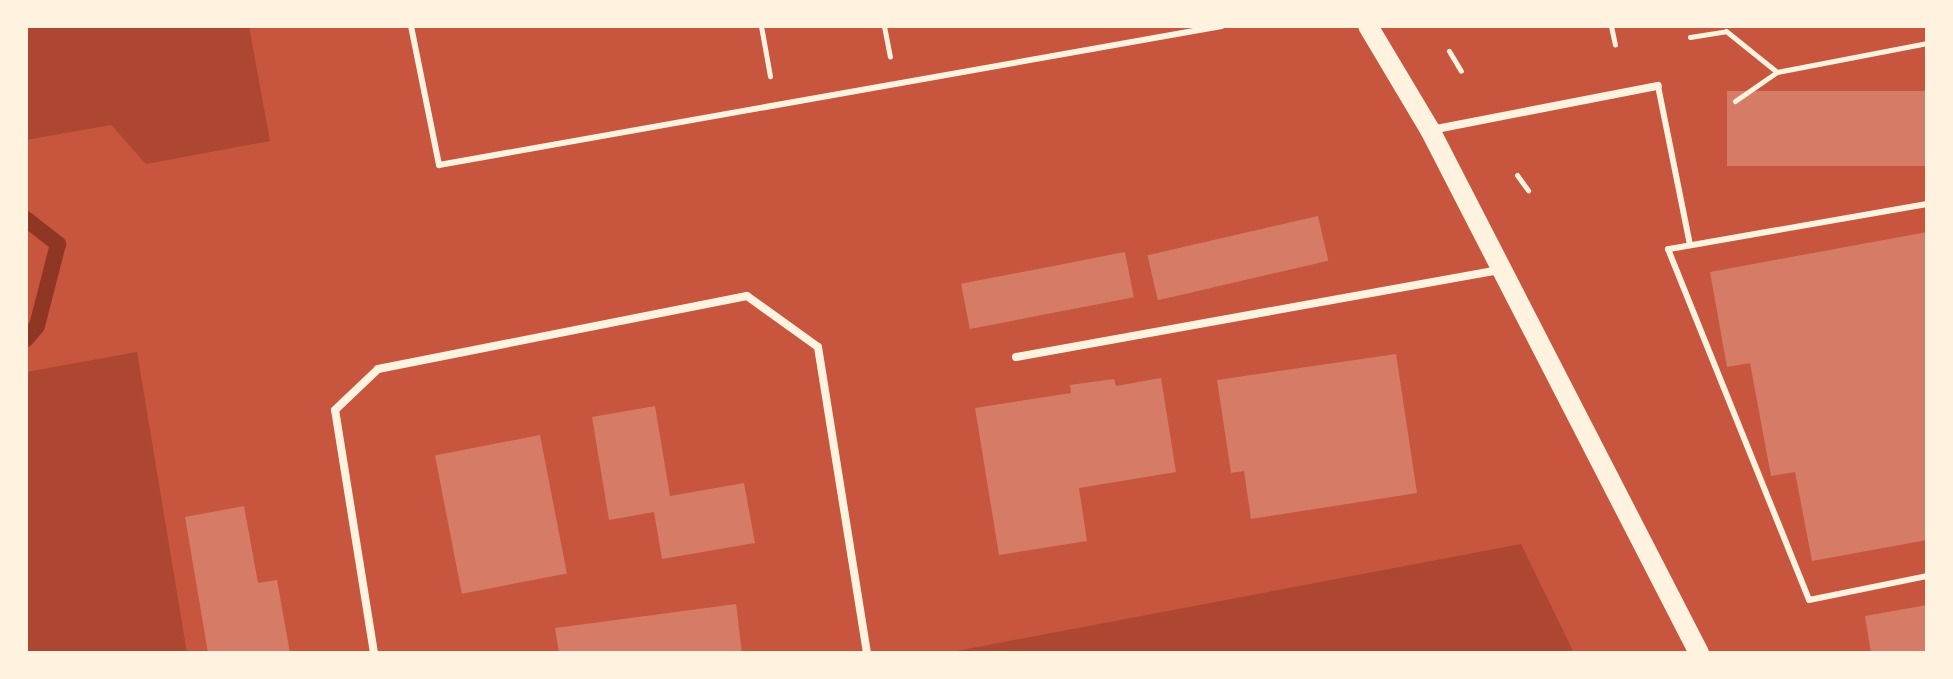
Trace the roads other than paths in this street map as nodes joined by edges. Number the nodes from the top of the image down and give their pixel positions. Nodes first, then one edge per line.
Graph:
1 (411, 26) edge
2 (1222, 26) edge
3 (1368, 26) edge
4 (1658, 86) joint
5 (1430, 130) junction
6 (1927, 204) edge
7 (1690, 245) junction
8 (1502, 269) junction
9 (1016, 357) dead end
10 (1927, 576) edge
11 (374, 653) edge
12 (867, 653) edge
13 (1699, 653) edge

1 - 2 lane
3 - 5 main road
4 - 5 street
4 - 7 lane
5 - 8 main road
6 - 7 lane
7 - 10 lane
8 - 9 street
8 - 13 main road
11 - 12 street

